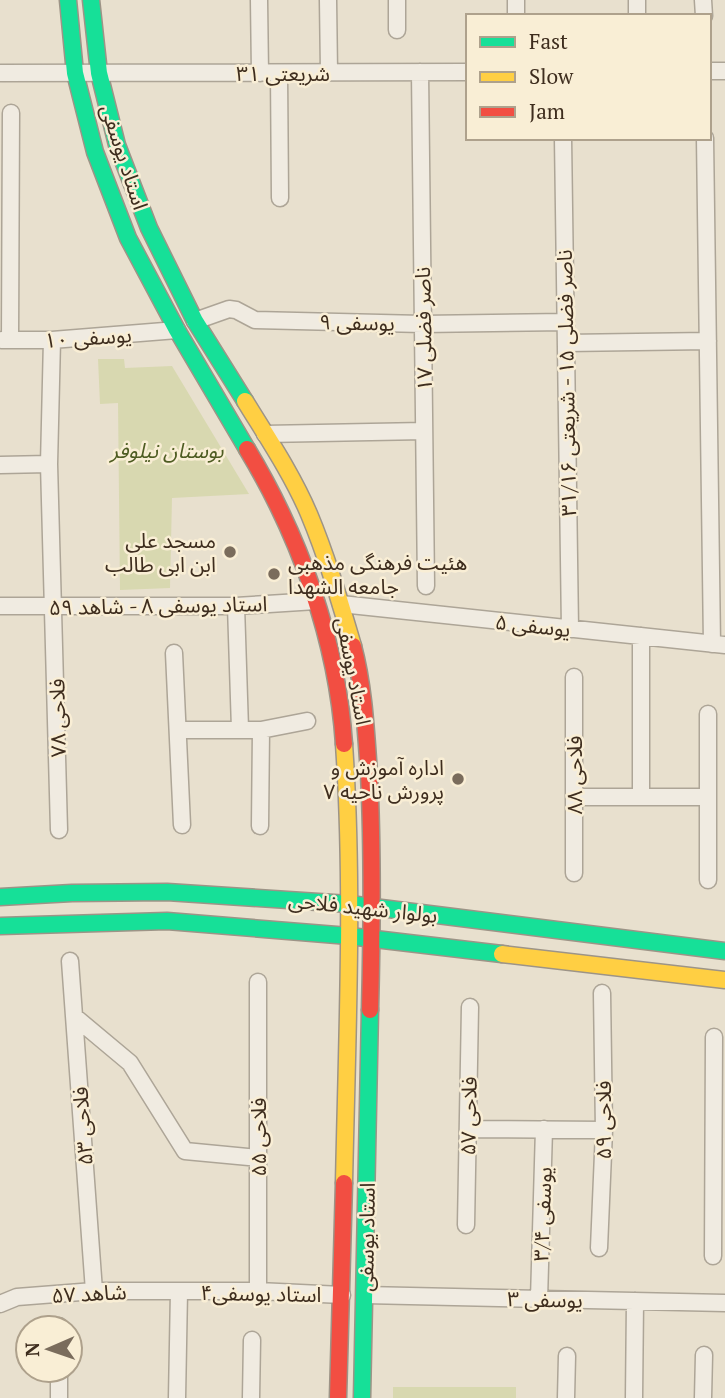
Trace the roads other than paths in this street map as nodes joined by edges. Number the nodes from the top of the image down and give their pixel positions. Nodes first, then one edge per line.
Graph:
1 (68, 0) edge
2 (92, 0) edge
3 (259, 0) edge
4 (328, 0) edge
5 (397, 0) edge
6 (397, 30) dead end
7 (329, 72) junction
8 (420, 72) junction
9 (466, 72) edge
10 (0, 73) edge
11 (75, 73) junction
12 (260, 73) junction
13 (279, 73) junction
14 (99, 74) junction
15 (11, 113) dead end
16 (563, 140) edge
17 (705, 140) edge
18 (280, 198) dead end
19 (708, 317) junction
20 (725, 317) edge
21 (195, 321) junction
22 (566, 322) junction
23 (422, 324) junction
24 (177, 330) junction
25 (5, 340) edge
26 (52, 340) junction
27 (708, 341) junction
28 (566, 343) junction
29 (424, 431) junction
30 (265, 434) junction
31 (49, 464) junction
32 (0, 465) edge
33 (426, 586) dead end
34 (316, 601) junction
35 (341, 604) junction
36 (0, 606) edge
37 (236, 606) junction
38 (54, 607) junction
39 (570, 629) junction
40 (641, 636) junction
41 (718, 644) edge
42 (174, 653) dead end
43 (574, 677) dead end
44 (708, 714) dead end
45 (307, 721) dead end
46 (240, 729) junction
47 (178, 730) junction
48 (261, 730) junction
49 (574, 797) junction
50 (641, 797) junction
51 (708, 797) junction
52 (182, 825) dead end
53 (260, 826) dead end
54 (59, 830) dead end
55 (574, 873) dead end
56 (708, 880) dead end
57 (0, 897) edge
58 (349, 904) junction
59 (372, 907) junction
60 (0, 926) edge
61 (349, 936) junction
62 (372, 939) junction
63 (725, 951) edge
64 (70, 961) dead end
65 (725, 980) edge
66 (258, 982) dead end
67 (602, 993) dead end
68 (470, 1007) dead end
69 (75, 1017) junction
70 (714, 1037) dead end
71 (468, 1129) junction
72 (544, 1129) junction
73 (604, 1130) junction
74 (719, 1143) edge
75 (258, 1158) junction
76 (466, 1225) dead end
77 (599, 1248) dead end
78 (713, 1256) dead end
79 (94, 1291) junction
80 (179, 1291) junction
81 (258, 1291) junction
82 (342, 1295) junction
83 (365, 1295) junction
84 (539, 1299) junction
85 (635, 1301) junction
86 (725, 1303) edge
87 (0, 1304) edge
88 (252, 1340) dead end
89 (704, 1355) dead end
90 (567, 1356) dead end
91 (177, 1398) edge
92 (251, 1398) edge
93 (338, 1398) edge
94 (362, 1398) edge
95 (566, 1398) edge
96 (634, 1398) edge
97 (703, 1398) edge

1 - 11 street, استاد یوسفی
2 - 14 street, استاد یوسفی
3 - 12 street
4 - 7 street
5 - 6 street
7 - 8 street, شریعتی ۳۱
7 - 13 street, شریعتی ۳۱
8 - 9 street, شریعتی ۳۱
8 - 23 street, ناصر فضلی ۱۷
10 - 11 street, شریعتی ۳۱
11 - 14 street, شریعتی ۳۱
11 - 24 street, استاد یوسفی
12 - 13 street, شریعتی ۳۱
12 - 14 street, شریعتی ۳۱
13 - 18 street
14 - 21 street, استاد یوسفی
15 - 25 street
16 - 22 street, ناصر فضلی ۱۵ - شریعتی ۳۱/۱۶
17 - 19 street
19 - 20 street
19 - 27 street
21 - 23 street, یوسفی ۹
21 - 30 street, استاد یوسفی
22 - 23 street, یوسفی ۹
22 - 28 street, ناصر فضلی ۱۵ - شریعتی ۳۱/۱۶
23 - 29 street, ناصر فضلی ۱۷
24 - 26 street, یوسفی ۱۰
24 - 34 street, استاد یوسفی
25 - 26 street, یوسفی ۱۰
26 - 31 street, فلاحی ۷۸
27 - 28 street
27 - 41 street
28 - 39 street, ناصر فضلی ۱۵ - شریعتی ۳۱/۱۶
29 - 30 street
29 - 33 street, ناصر فضلی ۱۷
30 - 35 street, استاد یوسفی
31 - 32 street
31 - 38 street, فلاحی ۷۸
34 - 37 street, استاد یوسفی ۸ - شاهد ۵۹
34 - 58 street, استاد یوسفی
35 - 39 street, یوسفی ۵
35 - 59 street, استاد یوسفی
36 - 38 street, استاد یوسفی ۸ - شاهد ۵۹
37 - 38 street, استاد یوسفی ۸ - شاهد ۵۹
37 - 46 street
38 - 54 street, فلاحی ۷۸
39 - 40 street, یوسفی ۵
40 - 41 street, یوسفی ۵
40 - 50 street
42 - 47 street
43 - 49 street, فلاحی ۸۸
44 - 51 street
45 - 48 street
46 - 47 street
46 - 48 street
47 - 52 street
48 - 53 street
49 - 50 street
49 - 55 street, فلاحی ۸۸
50 - 51 street
51 - 56 street
57 - 58 street, بولوار شهید فلاحی
58 - 59 street, بولوار شهید فلاحی
58 - 61 street, استاد یوسفی
59 - 62 street, استاد یوسفی
59 - 63 street, بولوار شهید فلاحی
60 - 61 street, بولوار شهید فلاحی
61 - 62 street, بولوار شهید فلاحی
61 - 82 street, استاد یوسفی
62 - 65 street, بولوار شهید فلاحی
62 - 83 street, استاد یوسفی
64 - 69 street, فلاحی ۵۳
66 - 75 street, فلاحی ۵۵
67 - 73 street, فلاحی ۵۹
68 - 71 street, فلاحی ۵۷
69 - 75 street
69 - 79 street, فلاحی ۵۳
70 - 74 street
71 - 72 street
71 - 76 street, فلاحی ۵۷
72 - 73 street
72 - 84 street, یوسفی ۳/۴
73 - 77 street, فلاحی ۵۹
74 - 78 street
75 - 81 street, فلاحی ۵۵
79 - 80 street, شاهد ۵۷
79 - 87 street, شاهد ۵۷
80 - 81 street, استاد یوسفی۴
80 - 91 street
81 - 82 street, استاد یوسفی۴
82 - 83 street
82 - 93 street, استاد یوسفی
83 - 84 street, یوسفی ۳
83 - 94 street, استاد یوسفی
84 - 85 street, یوسفی ۳
85 - 86 street, یوسفی ۳
85 - 96 street
88 - 92 street
89 - 97 street
90 - 95 street

